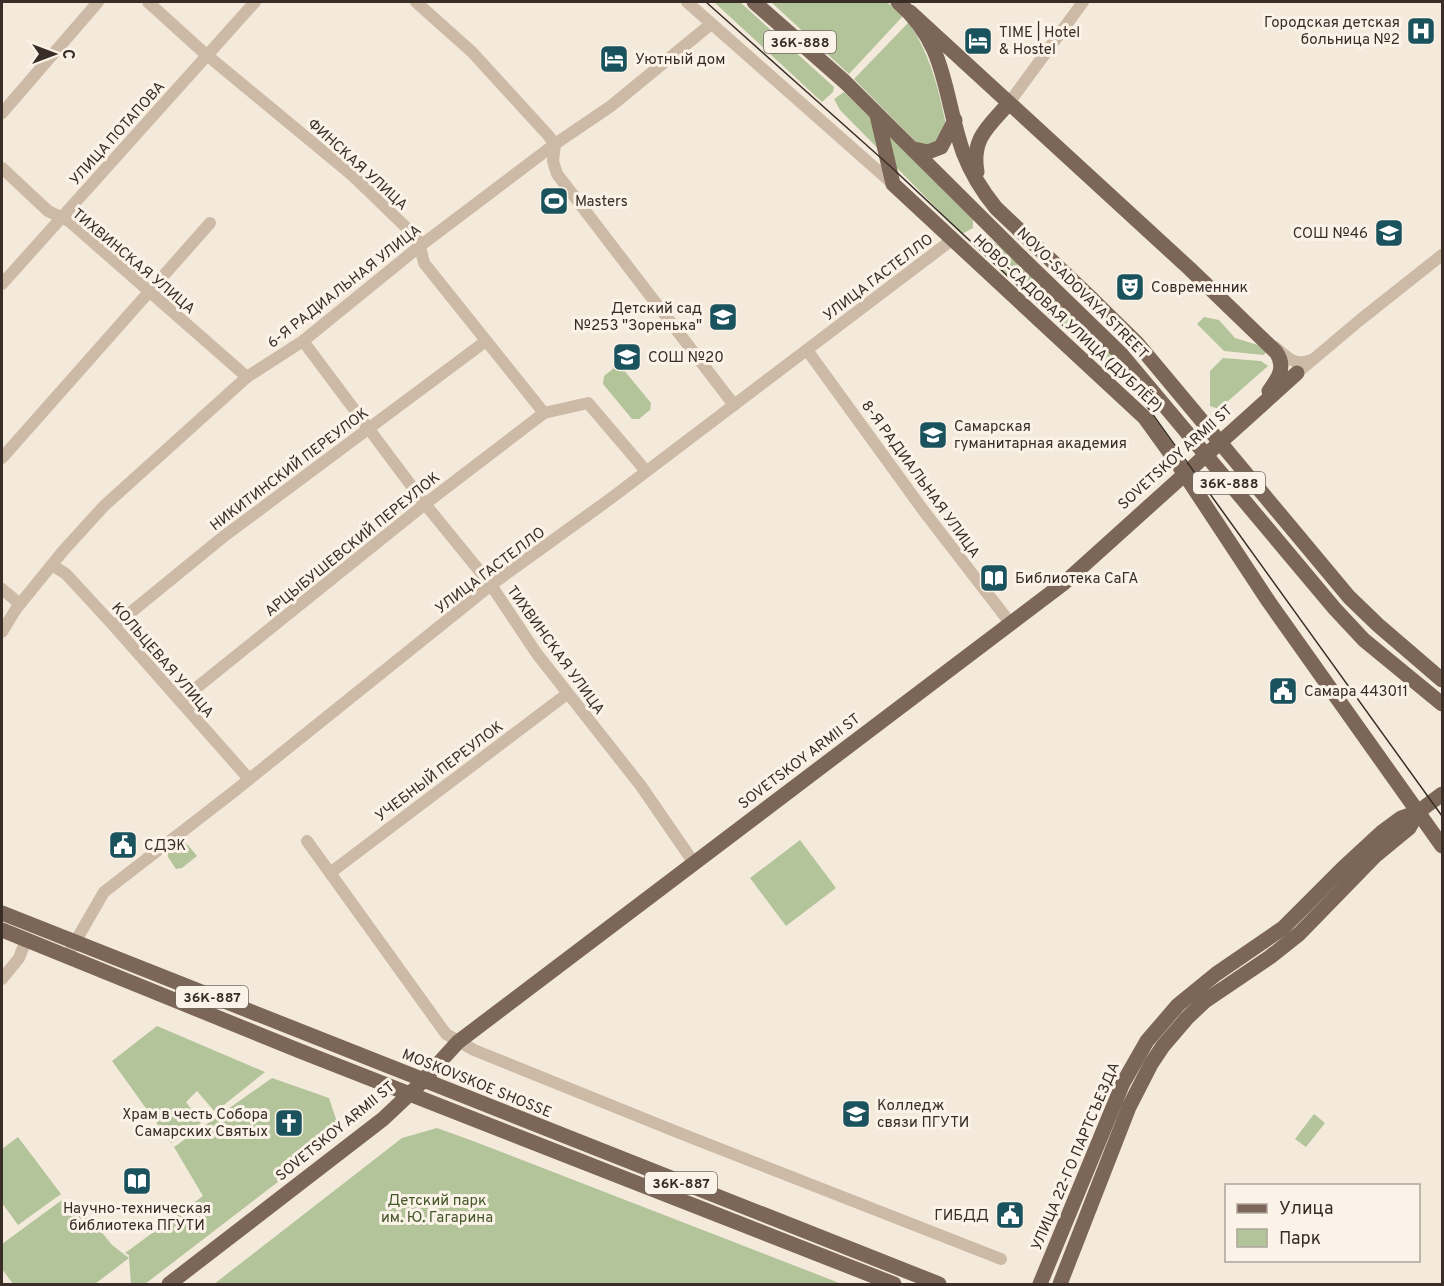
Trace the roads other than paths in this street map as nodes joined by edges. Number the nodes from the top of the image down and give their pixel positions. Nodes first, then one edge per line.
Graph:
1 (98, 2) edge
2 (148, 2) edge
3 (255, 2) edge
4 (416, 2) edge
5 (687, 2) edge
6 (754, 2) edge
7 (898, 2) edge
8 (1083, 2) edge
9 (910, 12) junction
10 (711, 24) junction
11 (207, 55) junction
12 (1010, 103) junction
13 (2, 113) edge
14 (877, 115) junction
15 (955, 120) junction
16 (555, 144) junction
17 (914, 149) junction
18 (2, 168) edge
19 (893, 184) junction
20 (983, 192) junction
21 (61, 218) junction
22 (210, 223) dead end
23 (953, 239) junction
24 (420, 246) junction
25 (1443, 255) edge
26 (2, 284) edge
27 (149, 291) junction
28 (1246, 323) junction
29 (303, 341) junction
30 (486, 341) junction
31 (807, 350) junction
32 (1315, 358) junction
33 (1297, 373) joint
34 (247, 377) junction
35 (734, 405) junction
36 (1255, 410) junction
37 (543, 413) junction
38 (369, 428) junction
39 (2, 458) edge
40 (646, 471) junction
41 (1186, 474) junction
42 (425, 504) junction
43 (52, 565) junction
44 (491, 585) junction
45 (2, 589) edge
46 (20, 604) junction
47 (1011, 624) junction
48 (114, 626) junction
49 (2, 632) edge
50 (1443, 680) edge
51 (567, 694) junction
52 (180, 701) junction
53 (1443, 704) edge
54 (249, 779) junction
55 (1443, 794) edge
56 (1418, 812) junction
57 (307, 841) dead end
58 (1443, 846) edge
59 (694, 863) junction
60 (330, 873) junction
61 (2, 914) edge
62 (2, 922) edge
63 (2, 930) edge
64 (26, 940) junction
65 (73, 946) junction
66 (2, 979) edge
67 (458, 1042) junction
68 (417, 1087) junction
69 (1001, 1259) dead end
70 (169, 1284) edge
71 (894, 1284) edge
72 (917, 1284) edge
73 (939, 1284) edge
74 (1040, 1284) edge
75 (1060, 1284) edge

1 - 13 street
2 - 11 street, ФИНСКАЯ УЛИЦА
3 - 11 street, УЛИЦА ПОТАПОВА
4 - 16 street
5 - 10 street, НОВО-САДОВАЯ УЛИЦА (ДУБЛЁР)
6 - 14 main road, NOVO-SADOVAYA STREET / 36К-888
7 - 9 main road, NOVO-SADOVAYA STREET / 36К-888
8 - 12 street
9 - 12 main road
9 - 15 main road, NOVO-SADOVAYA STREET / 36К-888
10 - 16 street, 6-Я РАДИАЛЬНАЯ УЛИЦА
10 - 19 street, НОВО-САДОВАЯ УЛИЦА (ДУБЛЁР)
11 - 21 street, УЛИЦА ПОТАПОВА
11 - 24 street, ФИНСКАЯ УЛИЦА
12 - 20 main road
12 - 28 main road
14 - 17 main road, NOVO-SADOVAYA STREET / 36К-888
14 - 19 main road
15 - 17 main road
15 - 20 main road, NOVO-SADOVAYA STREET / 36К-888
16 - 24 street, 6-Я РАДИАЛЬНАЯ УЛИЦА
16 - 35 street
17 - 53 main road, NOVO-SADOVAYA STREET / 36К-888, bridge
18 - 21 street, ТИХВИНСКАЯ УЛИЦА
19 - 23 main road, НОВО-САДОВАЯ УЛИЦА (ДУБЛЁР)
20 - 50 main road, NOVO-SADOVAYA STREET / 36К-888, bridge
21 - 26 street, УЛИЦА ПОТАПОВА
21 - 27 street, ТИХВИНСКАЯ УЛИЦА
22 - 27 street
23 - 31 street, УЛИЦА ГАСТЕЛЛО
23 - 41 main road, НОВО-САДОВАЯ УЛИЦА (ДУБЛЁР)
24 - 29 street, 6-Я РАДИАЛЬНАЯ УЛИЦА
24 - 30 street, ФИНСКАЯ УЛИЦА
25 - 32 street, SOVETSKOY ARMII ST
27 - 34 street, ТИХВИНСКАЯ УЛИЦА
27 - 39 street
28 - 32 street
28 - 36 main road
29 - 34 street, 6-Я РАДИАЛЬНАЯ УЛИЦА
29 - 38 street, ТИХВИНСКАЯ УЛИЦА
30 - 37 street, ФИНСКАЯ УЛИЦА
30 - 38 street, НИКИТИНСКИЙ ПЕРЕУЛОК
31 - 35 street, УЛИЦА ГАСТЕЛЛО
31 - 47 street, 8-Я РАДИАЛЬНАЯ УЛИЦА
32 - 33 street, SOVETSKOY ARMII ST
33 - 36 main road, SOVETSKOY ARMII ST
34 - 43 street, 6-Я РАДИАЛЬНАЯ УЛИЦА
35 - 40 street, УЛИЦА ГАСТЕЛЛО
36 - 41 main road, SOVETSKOY ARMII ST
37 - 40 street
37 - 42 street, АРЦЫБУШЕВСКИЙ ПЕРЕУЛОК
38 - 42 street, ТИХВИНСКАЯ УЛИЦА
38 - 48 street, НИКИТИНСКИЙ ПЕРЕУЛОК
40 - 44 street, УЛИЦА ГАСТЕЛЛО
41 - 47 main road, SOVETSKOY ARMII ST
41 - 56 main road, НОВО-САДОВАЯ УЛИЦА (ДУБЛЁР)
42 - 44 street, ТИХВИНСКАЯ УЛИЦА
42 - 52 street, АРЦЫБУШЕВСКИЙ ПЕРЕУЛОК
43 - 46 street, 6-Я РАДИАЛЬНАЯ УЛИЦА
43 - 48 street, КОЛЬЦЕВАЯ УЛИЦА
44 - 51 street, ТИХВИНСКАЯ УЛИЦА
44 - 54 street, УЛИЦА ГАСТЕЛЛО
45 - 46 street
46 - 49 street, 6-Я РАДИАЛЬНАЯ УЛИЦА
47 - 59 main road, SOVETSKOY ARMII ST
48 - 52 street, КОЛЬЦЕВАЯ УЛИЦА
51 - 59 street, ТИХВИНСКАЯ УЛИЦА
51 - 60 street, УЧЕБНЫЙ ПЕРЕУЛОК
52 - 54 street, КОЛЬЦЕВАЯ УЛИЦА
54 - 65 street, УЛИЦА ГАСТЕЛЛО
55 - 56 main road, УЛИЦА 22-ГО ПАРТСЪЕЗДА
56 - 58 main road, НОВО-САДОВАЯ УЛИЦА (ДУБЛЁР)
56 - 74 main road, УЛИЦА 22-ГО ПАРТСЪЕЗДА
56 - 75 main road, УЛИЦА 22-ГО ПАРТСЪЕЗДА
57 - 60 street
59 - 67 main road, SOVETSKOY ARMII ST
60 - 67 street
61 - 65 main road, MOSKOVSKOE SHOSSE / 36К-887
62 - 65 main road, MOSKOVSKOE SHOSSE / 36К-887
63 - 64 main road, MOSKOVSKOE SHOSSE / 36К-887
64 - 66 street
64 - 68 main road, MOSKOVSKOE SHOSSE / 36К-887
65 - 68 main road, MOSKOVSKOE SHOSSE / 36К-887
67 - 68 main road, SOVETSKOY ARMII ST
67 - 69 street
68 - 70 main road, SOVETSKOY ARMII ST
68 - 71 main road, MOSKOVSKOE SHOSSE / 36К-887
68 - 72 main road, MOSKOVSKOE SHOSSE / 36К-887
68 - 73 main road, MOSKOVSKOE SHOSSE / 36К-887

